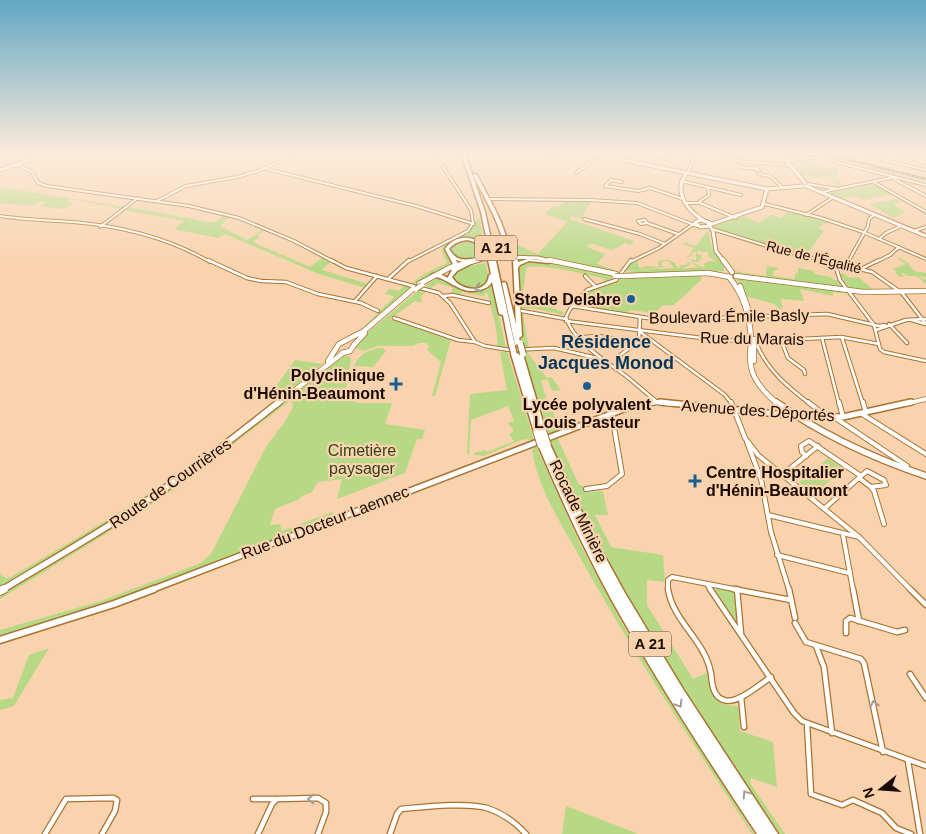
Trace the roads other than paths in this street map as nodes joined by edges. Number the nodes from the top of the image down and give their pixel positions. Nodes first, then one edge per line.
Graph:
1 (96, 192) edge
2 (174, 192) edge
3 (361, 192) edge
4 (459, 192) edge
5 (477, 192) edge
6 (480, 192) edge
7 (483, 192) edge
8 (660, 192) edge
9 (681, 192) edge
10 (709, 192) edge
11 (728, 192) edge
12 (767, 192) edge
13 (818, 192) edge
14 (891, 192) edge
15 (741, 195) dead end
16 (478, 196) junction
17 (138, 198) junction
18 (832, 198) junction
19 (491, 199) dead end
20 (157, 201) junction
21 (684, 201) junction
22 (698, 202) junction
23 (765, 204) junction
24 (926, 212) edge
25 (807, 214) junction
26 (874, 215) junction
27 (0, 216) edge
28 (736, 218) junction
29 (584, 219) dead end
30 (647, 223) dead end
31 (474, 224) junction
32 (704, 226) junction
33 (901, 226) junction
34 (99, 227) junction
35 (926, 227) edge
36 (914, 231) junction
37 (864, 233) junction
38 (679, 234) junction
39 (926, 236) edge
40 (879, 239) junction
41 (666, 244) junction
42 (899, 247) junction
43 (489, 254) junction
44 (449, 255) junction
45 (508, 256) junction
46 (527, 257) joint
47 (926, 259) edge
48 (481, 260) junction
49 (548, 262) junction
50 (834, 262) junction
51 (470, 264) junction
52 (847, 265) junction
53 (454, 267) junction
54 (516, 268) junction
55 (862, 268) junction
56 (492, 272) junction
57 (731, 274) junction
58 (435, 275) junction
59 (616, 275) junction
60 (377, 276) junction
61 (585, 276) dead end
62 (389, 278) junction
63 (454, 285) junction
64 (595, 286) junction
65 (415, 289) junction
66 (848, 290) junction
67 (926, 291) edge
68 (902, 293) junction
69 (444, 296) junction
70 (355, 301) junction
71 (489, 303) dead end
72 (572, 306) junction
73 (378, 311) dead end
74 (522, 311) dead end
75 (748, 315) junction
76 (640, 317) junction
77 (394, 318) dead end
78 (921, 318) junction
79 (911, 319) junction
80 (926, 319) edge
81 (566, 320) junction
82 (874, 324) junction
83 (926, 324) edge
84 (887, 325) junction
85 (876, 330) junction
86 (639, 331) junction
87 (841, 337) junction
88 (580, 338) junction
89 (822, 338) junction
90 (781, 340) junction
91 (347, 342) junction
92 (475, 342) junction
93 (753, 343) junction
94 (907, 343) dead end
95 (517, 344) junction
96 (879, 344) junction
97 (354, 345) junction
98 (633, 346) junction
99 (337, 349) junction
100 (343, 353) junction
101 (519, 354) junction
102 (598, 358) junction
103 (926, 362) edge
104 (326, 365) junction
105 (617, 368) junction
106 (806, 374) dead end
107 (645, 392) junction
108 (926, 399) edge
109 (649, 402) junction
110 (656, 402) junction
111 (782, 406) junction
112 (734, 410) junction
113 (608, 414) junction
114 (779, 414) junction
115 (864, 414) junction
116 (795, 415) junction
117 (810, 416) junction
118 (826, 416) junction
119 (833, 417) junction
120 (843, 417) junction
121 (811, 424) junction
122 (539, 430) junction
123 (747, 442) junction
124 (544, 444) junction
125 (818, 446) junction
126 (926, 454) edge
127 (758, 455) junction
128 (806, 456) junction
129 (764, 461) junction
130 (755, 462) junction
131 (907, 466) dead end
132 (782, 475) junction
133 (926, 476) edge
134 (860, 477) junction
135 (871, 487) junction
136 (586, 488) dead end
137 (825, 508) junction
138 (768, 514) junction
139 (884, 524) dead end
140 (848, 527) junction
141 (843, 535) junction
142 (859, 537) junction
143 (776, 555) junction
144 (849, 573) junction
145 (707, 583) junction
146 (737, 589) junction
147 (1, 590) edge
148 (791, 600) junction
149 (926, 605) edge
150 (859, 621) junction
151 (905, 630) dead end
152 (846, 632) dead end
153 (741, 634) junction
154 (0, 640) edge
155 (816, 645) junction
156 (910, 674) dead end
157 (771, 677) junction
158 (741, 697) junction
159 (926, 698) edge
160 (807, 724) junction
161 (744, 728) dead end
162 (832, 733) junction
163 (883, 752) junction
164 (908, 761) junction
165 (926, 766) edge
166 (253, 799) dead end
167 (277, 800) junction
168 (46, 834) edge
169 (102, 834) edge
170 (258, 834) edge
171 (318, 834) edge
172 (390, 834) edge
173 (526, 834) edge
174 (763, 834) edge
175 (773, 834) edge
176 (911, 834) edge
177 (920, 834) edge

1 - 17 street
2 - 20 street
3 - 31 street
4 - 31 street
5 - 16 highway, Rocade Minière / A 21
6 - 95 highway, Rocade Minière / A 21
7 - 45 highway
8 - 21 street
9 - 21 street
10 - 22 street
11 - 15 street
12 - 23 main road
13 - 18 main road
14 - 24 street
16 - 43 highway
16 - 95 highway, Rocade Minière / A 21
17 - 20 street
17 - 34 street
18 - 25 street
18 - 26 main road
19 - 32 street, Rue de l'Égalité
20 - 60 street
21 - 22 street
21 - 32 street
22 - 28 street
23 - 25 street
23 - 28 main road
25 - 37 street
26 - 33 main road
26 - 37 street
27 - 34 street
28 - 32 main road
29 - 41 street
30 - 38 street
31 - 62 street
32 - 38 street
32 - 50 street, Rue de l'Égalité
32 - 57 main road
33 - 36 main road
33 - 40 street
34 - 70 street
35 - 36 street
36 - 39 main road
37 - 40 street
37 - 52 street
38 - 41 street
40 - 42 street
41 - 64 street
42 - 47 street
42 - 55 street
43 - 44 highway
43 - 56 highway
44 - 48 highway
44 - 53 highway
45 - 46 highway
45 - 48 main road, bridge
45 - 49 main road
45 - 54 highway
46 - 59 main road
48 - 51 main road
48 - 53 main road
49 - 54 highway
49 - 59 main road
50 - 52 street, Rue de l'Égalité
50 - 66 street
51 - 53 main road
51 - 63 highway
52 - 55 street, Rue de l'Égalité
53 - 58 main road
54 - 95 highway
55 - 68 street, Rue de l'Égalité
56 -> 63 highway
56 - 95 highway
57 - 59 main road, bridge
57 - 66 main road
57 - 75 main road
58 - 63 highway
58 - 65 main road, bridge
60 - 62 street
60 - 70 street
61 - 64 street
62 - 69 street
64 - 72 street
65 - 91 main road
65 - 97 main road
66 - 68 main road
66 - 82 street
67 - 68 main road
68 - 78 street, Rue de l'Égalité
69 - 71 street
69 - 92 street
70 - 73 street
72 - 76 street, Boulevard Émile Basly
72 - 81 street
74 - 81 street, Rue du Marais
75 - 76 street, Boulevard Émile Basly
75 - 82 street, Boulevard Émile Basly
75 - 93 main road
76 - 86 street
77 - 92 street
78 - 79 street
78 - 80 street
78 - 83 street, Rue de l'Égalité
79 - 83 street
79 - 84 street
81 - 86 street, Rue du Marais
81 - 88 street
82 - 84 street, Boulevard Émile Basly
82 - 85 street
84 - 85 street
84 - 94 street
85 - 96 street
86 - 93 street, Rue du Marais
86 - 98 street
86 - 112 street
87 - 89 street, Rue du Marais
87 - 96 street, Rue du Marais
87 - 115 street
88 - 98 street
88 - 102 street
89 - 90 street, Rue du Marais
89 - 120 street
90 - 93 street, Rue du Marais
90 - 106 street
91 - 97 main road
91 - 99 main road
92 - 102 street
93 - 111 main road
93 - 118 street
95 - 101 highway, Rocade Minière / A 21, bridge
96 - 103 street, Rue du Marais
97 - 100 main road, Route de Courrières
98 - 105 street
99 - 100 main road
99 - 104 main road, Route de Courrières
100 - 104 main road, Route de Courrières
101 - 122 highway, Rocade Minière / A 21
101 - 122 highway, Rocade Minière / A 21
102 - 105 street
104 - 147 main road, Route de Courrières
105 - 107 street
107 - 109 street
107 - 110 street
108 - 115 street, Avenue des Déportés
109 - 110 street, Avenue des Déportés
109 - 113 street, Rue du Docteur Laennec
110 - 112 street, Avenue des Déportés
111 - 114 main road
111 - 116 main road
112 - 114 street, Avenue des Déportés
112 - 123 street
113 - 136 street
113 - 154 street, Rue du Docteur Laennec
114 - 116 street, Avenue des Déportés
115 - 120 street, Avenue des Déportés
115 - 126 street
116 - 117 street, Avenue des Déportés
116 - 121 main road
117 - 118 street, Avenue des Déportés
117 - 121 main road
118 - 119 street, Avenue des Déportés
119 - 120 street, Avenue des Déportés
119 - 131 street
121 - 133 main road
122 - 124 highway, Rocade Minière / A 21, bridge
123 - 127 street
123 - 130 street
124 -> 174 highway, Rocade Minière / A 21
175 -> 124 highway, Rocade Minière / A 21
125 - 128 street
125 - 128 street
125 - 134 street
127 - 129 street
127 - 130 street
128 - 132 street
129 - 130 street
129 - 132 street
130 - 138 street
132 - 137 street
134 - 135 street
134 - 135 street
134 - 137 street
135 - 139 street
137 - 140 street
138 - 141 street
138 - 143 street
140 - 141 street
140 - 142 street
141 - 142 street
141 - 144 street
142 - 149 street
143 - 144 street
143 - 148 street
144 - 150 street
145 - 146 street
145 - 153 street
145 - 158 street
146 - 148 street
146 - 153 street
148 - 155 street
150 - 151 street
150 - 152 street
153 - 157 street
155 - 162 street
163 -> 155 street
156 - 159 street
157 - 158 street
157 - 160 street
158 - 161 street
160 - 162 street
160 - 176 street
162 - 163 street
163 - 164 street
164 - 165 street
164 - 177 street
166 - 167 street
167 - 170 street
171 -> 167 street
168 - 169 street
172 - 173 street

